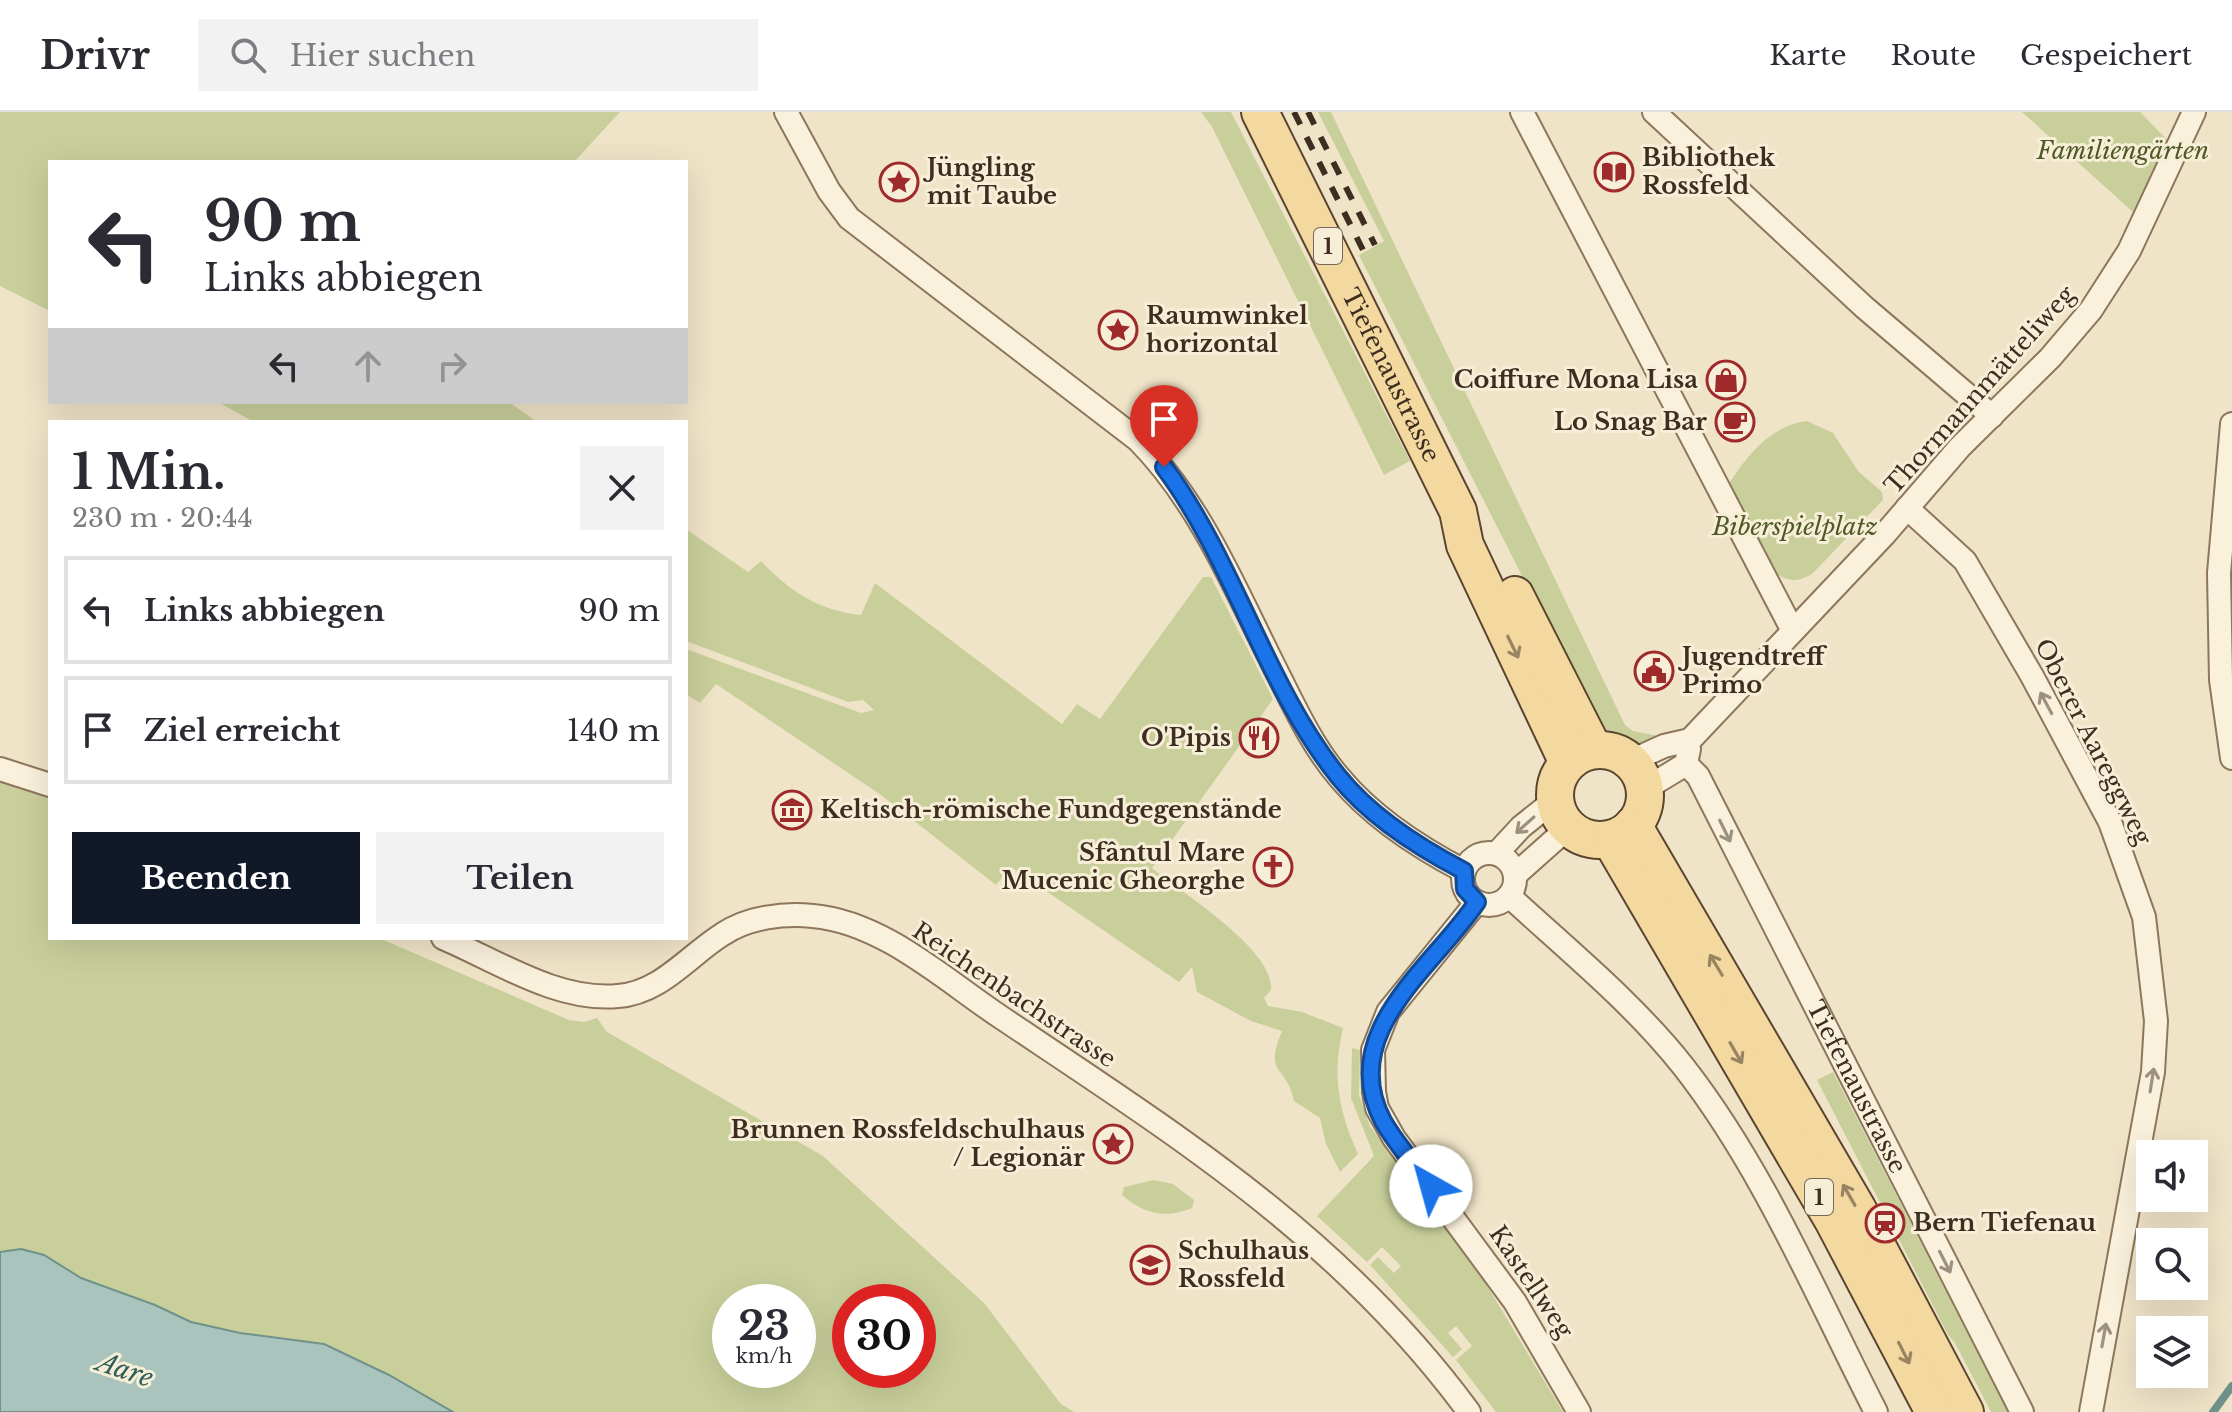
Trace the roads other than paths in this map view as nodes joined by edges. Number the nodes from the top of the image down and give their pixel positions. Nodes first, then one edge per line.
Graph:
1 (786, 112) edge
2 (1260, 112) edge
3 (1522, 112) edge
4 (1654, 112) edge
5 (2194, 112) edge
6 (1992, 416) junction
7 (2232, 424) edge
8 (1907, 508) junction
9 (1793, 631) junction
10 (1690, 740) junction
11 (1581, 757) junction
12 (2232, 758) edge
13 (1686, 764) junction
14 (0, 769) edge
15 (1638, 775) junction
16 (48, 784) edge
17 (1562, 813) junction
18 (1622, 832) junction
19 (1497, 853) junction
20 (1464, 871) junction
21 (1512, 886) junction
22 (1477, 902) junction
23 (448, 940) edge
24 (1469, 1412) edge
25 (1579, 1412) edge
26 (1876, 1412) edge
27 (1934, 1412) edge
28 (1965, 1412) edge
29 (2022, 1412) edge
30 (2091, 1412) edge

1 - 20 street
2 - 11 main road, Tiefenaustrasse / 1
3 - 9 street
4 - 6 street
5 - 6 street, Thormannmätteliweg
6 - 8 street, Thormannmätteliweg
7 - 12 street
8 - 9 street, Thormannmätteliweg
30 -> 8 street, Oberer Aareggweg
9 - 10 street, Thormannmätteliweg
10 - 13 street
10 - 15 street, Thormannmätteliweg
11 - 15 main road
11 - 17 main road
13 - 15 street
13 -> 29 street, Tiefenaustrasse
14 - 16 street
15 - 18 main road
17 - 18 main road
17 -> 19 street
17 - 21 street
18 -> 27 main road, 1
28 -> 18 main road, 1
19 - 20 street
19 - 21 street
20 - 22 street
21 - 22 street
21 - 26 street
22 - 25 street, Kastellweg
23 - 24 street, Reichenbachstrasse

